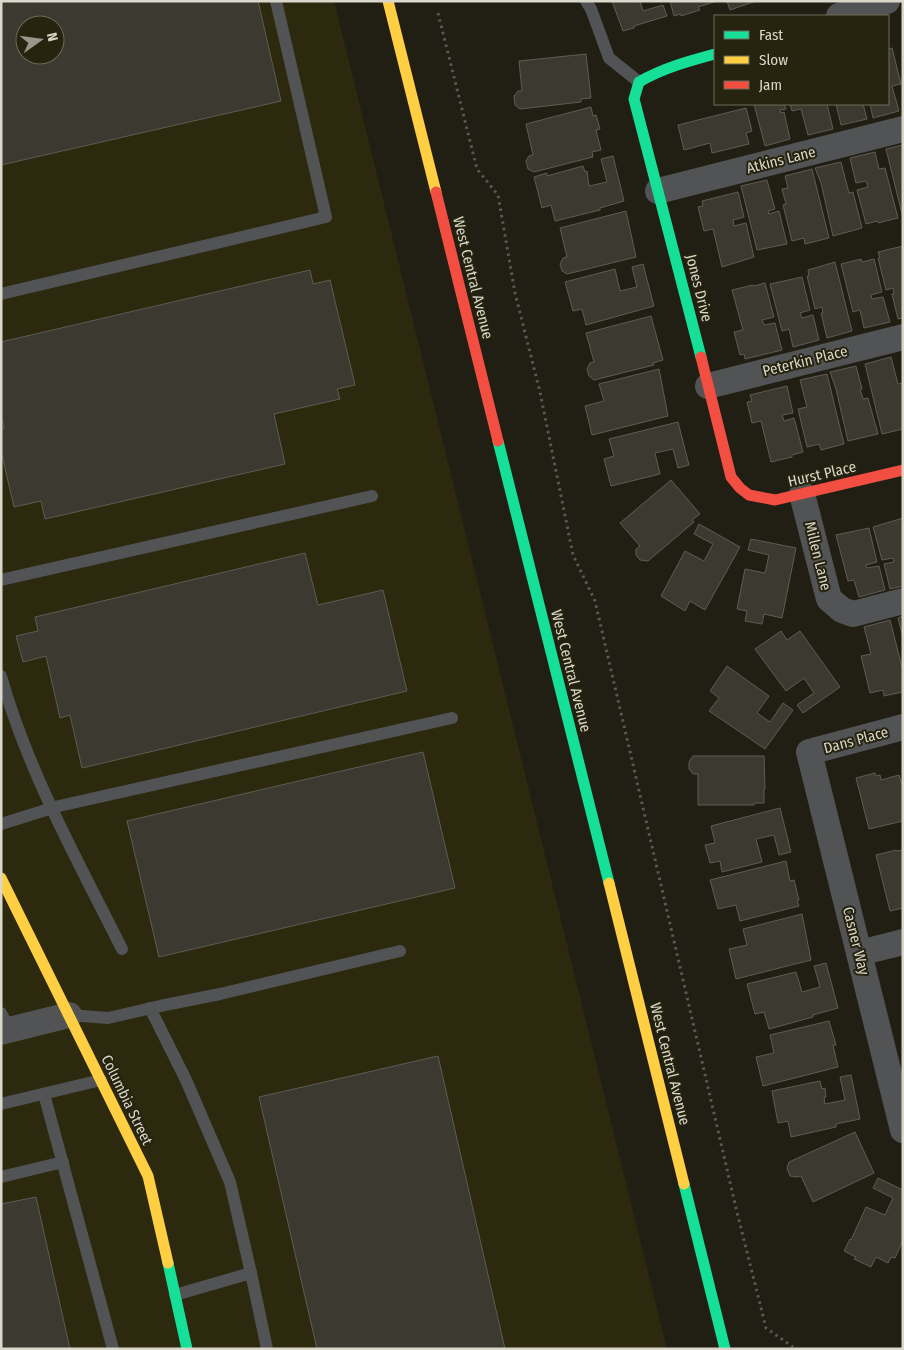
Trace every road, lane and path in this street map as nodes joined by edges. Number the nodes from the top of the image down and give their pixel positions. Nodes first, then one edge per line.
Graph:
1 (276, 1) edge
2 (388, 1) edge
3 (586, 1) edge
4 (887, 1) edge
5 (438, 13) dead end
6 (842, 15) edge
7 (714, 54) edge
8 (638, 82) junction
9 (903, 129) edge
10 (658, 192) junction
11 (1, 294) edge
12 (903, 337) edge
13 (708, 386) junction
14 (903, 470) edge
15 (802, 494) junction
16 (372, 496) dead end
17 (749, 496) joint
18 (1, 580) edge
19 (903, 601) edge
20 (1, 676) edge
21 (452, 718) dead end
22 (903, 727) edge
23 (809, 752) joint
24 (52, 808) junction
25 (1, 824) edge
26 (1, 878) edge
27 (903, 942) edge
28 (122, 950) dead end
29 (400, 950) dead end
30 (859, 953) junction
31 (150, 1008) junction
32 (69, 1015) junction
33 (4, 1025) edge
34 (101, 1080) junction
35 (44, 1094) junction
36 (1, 1104) edge
37 (903, 1130) edge
38 (62, 1162) junction
39 (1, 1177) edge
40 (251, 1272) junction
41 (175, 1295) junction
42 (793, 1347) dead end
43 (113, 1349) edge
44 (187, 1349) edge
45 (267, 1349) edge
46 (725, 1349) edge

1 - 11 lane
2 - 46 main road, West Central Avenue
3 - 8 lane
4 - 6 street
5 - 42 path
7 - 8 main road
8 - 10 main road, Jones Drive
9 - 10 street, Atkins Lane
10 - 13 main road, Jones Drive
12 - 13 street, Peterkin Place
13 - 17 main road, Jones Drive
14 - 15 main road, Hurst Place
15 - 17 main road, Hurst Place
15 - 19 street, Millen Lane
16 - 18 lane
20 - 24 lane
21 - 24 lane
22 - 23 street, Dans Place
23 - 30 street, Casner Way
24 - 25 lane
24 - 28 lane
26 - 32 main road, Columbia Street
27 - 30 street
29 - 31 lane
30 - 37 street, Casner Way
31 - 32 lane
31 - 40 lane
32 - 33 street
32 - 34 main road, Columbia Street
34 - 35 lane
34 - 41 main road, Columbia Street
35 - 36 lane
35 - 38 lane
38 - 39 lane
38 - 43 lane
40 - 41 lane
40 - 45 lane
41 - 44 main road, Columbia Street

